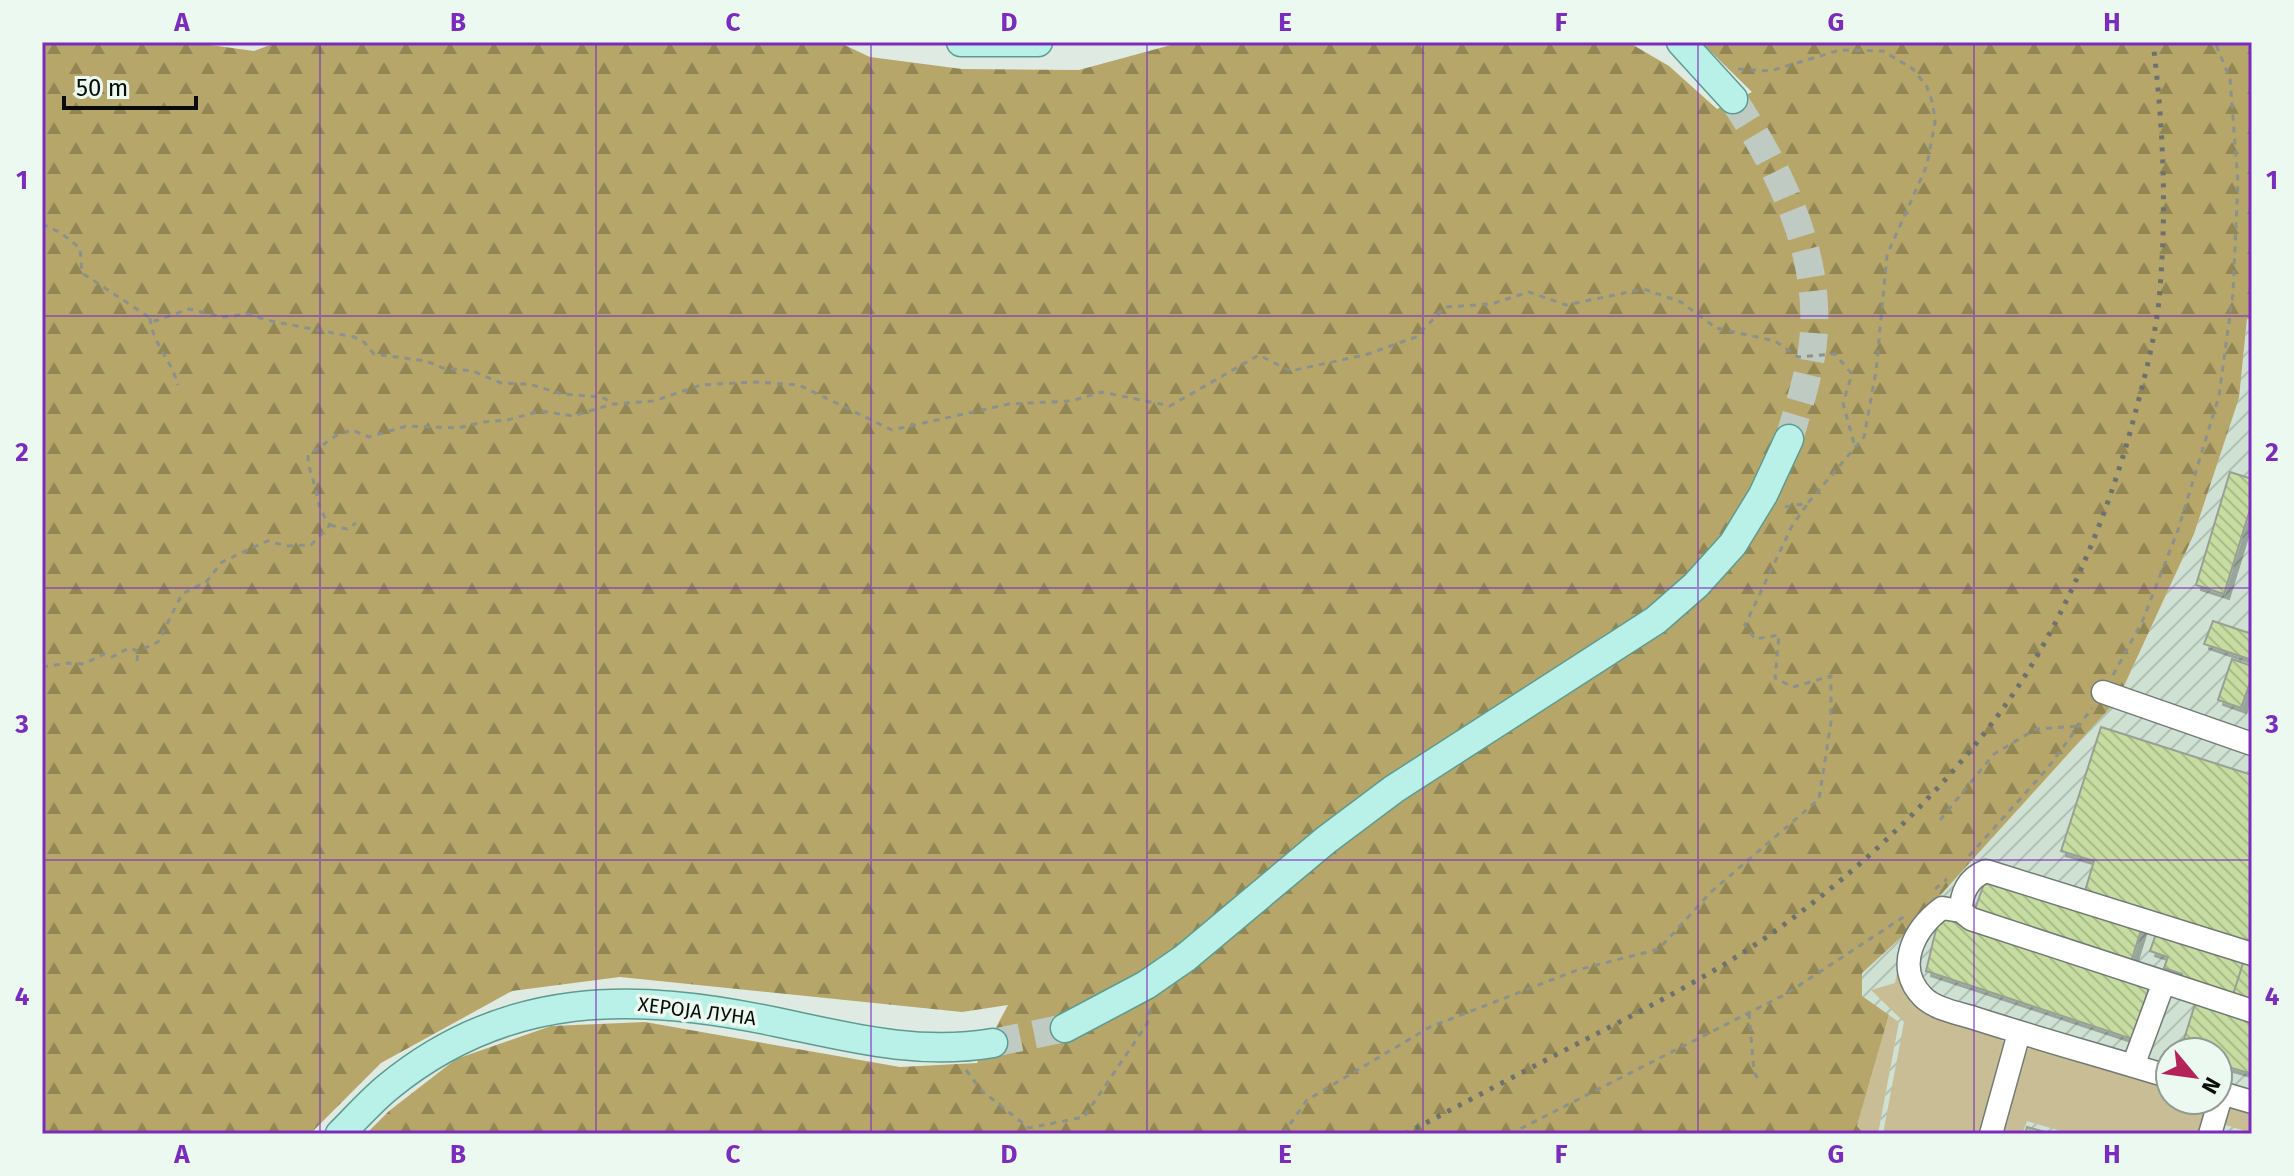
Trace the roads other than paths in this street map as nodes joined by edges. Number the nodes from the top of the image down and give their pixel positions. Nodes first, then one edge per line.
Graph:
1 (961, 42) edge
2 (1038, 42) edge
3 (1681, 42) edge
4 (1733, 99) tunnel mouth
5 (1789, 439) tunnel mouth
6 (2103, 692) road end
7 (2252, 744) edge
8 (1961, 911) junction
9 (2252, 954) edge
10 (2164, 982) junction
11 (2252, 1011) edge
12 (1065, 1028) tunnel mouth
13 (2019, 1033) junction
14 (993, 1043) tunnel mouth
15 (2133, 1066) junction
16 (2154, 1072) edge
17 (340, 1134) edge
18 (1991, 1134) edge

1 - 2 main road
3 - 4 main road
5 - 12 main road
6 - 7 street
8 - 9 street
8 - 10 street
8 - 13 street
10 - 11 street
10 - 15 street
13 - 15 street
13 - 18 street
14 - 17 main road, ХЕРОЈА ЛУНА
15 - 16 street

